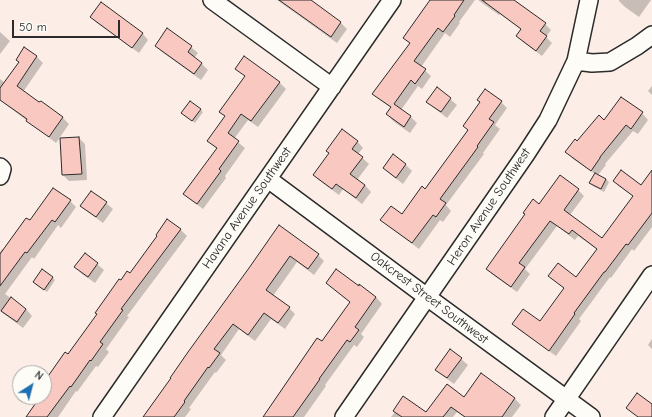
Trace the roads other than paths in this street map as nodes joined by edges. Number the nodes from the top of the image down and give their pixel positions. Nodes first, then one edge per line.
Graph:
1 (212, 0) edge
2 (392, 0) edge
3 (588, 0) edge
4 (652, 35) edge
5 (576, 61) junction
6 (332, 87) junction
7 (268, 179) junction
8 (652, 275) edge
9 (427, 297) junction
10 (566, 400) junction
11 (102, 417) edge
12 (344, 417) edge
13 (554, 417) edge
14 (591, 417) edge

1 - 6 street
2 - 6 street, Havana Avenue Southwest
3 - 5 street, Heron Avenue Southwest
4 - 5 street
5 - 9 street, Heron Avenue Southwest
6 - 7 street, Havana Avenue Southwest
7 - 9 street, Oakcrest Street Southwest
7 - 11 street, Havana Avenue Southwest
8 - 10 street
9 - 10 street, Oakcrest Street Southwest
9 - 12 street, Heron Avenue Southwest
10 - 13 street
10 - 14 street, Oakcrest Street Southwest

